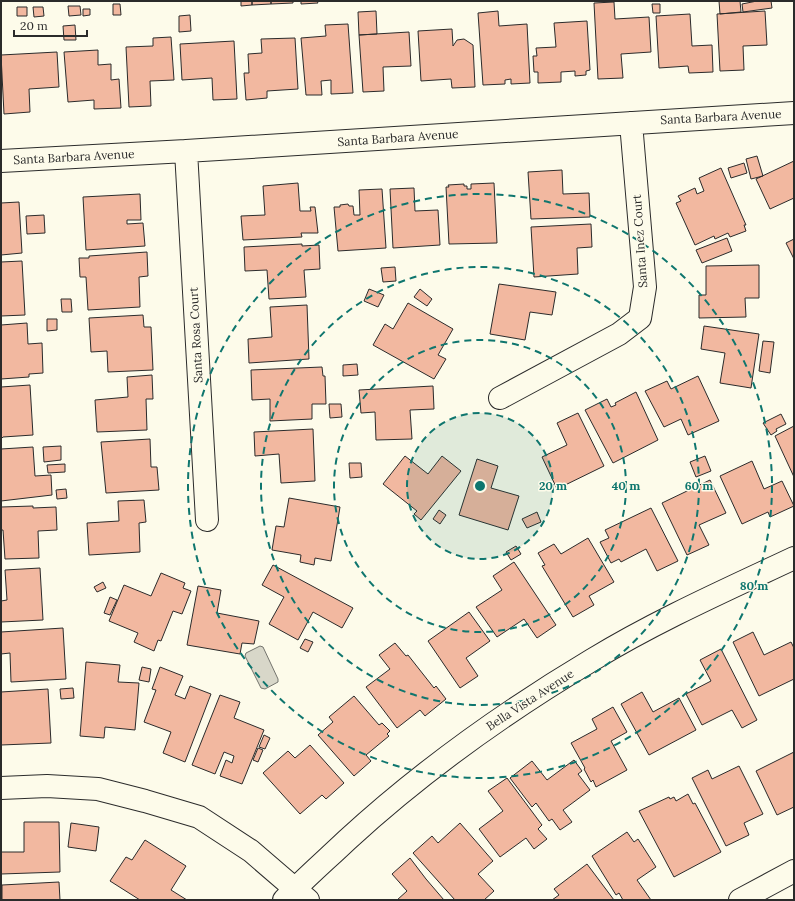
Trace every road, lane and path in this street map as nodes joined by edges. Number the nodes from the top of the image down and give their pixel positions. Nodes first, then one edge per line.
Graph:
1 (794, 113) edge
2 (631, 123) junction
3 (186, 151) junction
4 (1, 161) edge
5 (500, 398) dead end
6 (207, 520) dead end
7 (794, 558) edge
8 (1, 788) edge
9 (794, 871) edge
10 (296, 896) edge
11 (740, 900) edge

1 - 2 street, Santa Barbara Avenue
2 - 3 street, Santa Barbara Avenue
2 - 5 street, Santa Inez Court
3 - 4 street, Santa Barbara Avenue
3 - 6 street, Santa Rosa Court
7 - 10 street, Bella Vista Avenue
8 - 10 street
9 - 11 street

